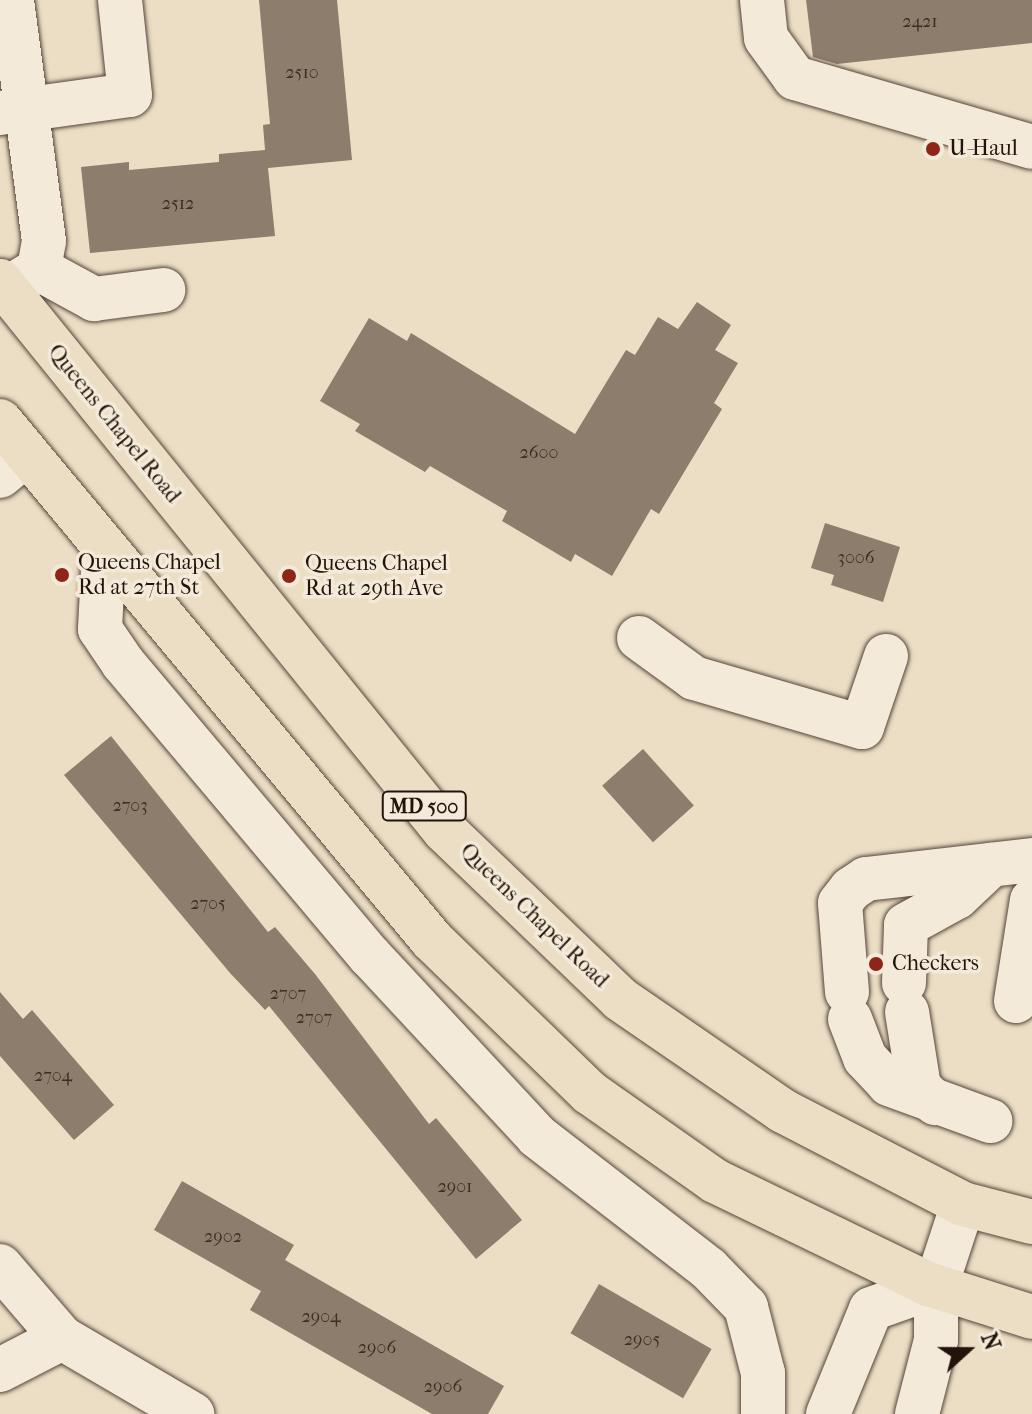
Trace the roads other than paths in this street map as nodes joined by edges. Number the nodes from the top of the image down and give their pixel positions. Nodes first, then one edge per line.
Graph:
1 (12, 0) edge
2 (120, 0) edge
3 (762, 0) edge
4 (13, 110) edge
5 (1032, 147) edge
6 (11, 283) edge
7 (163, 290) dead end
8 (8, 451) edge
9 (104, 550) junction
10 (639, 638) dead end
11 (886, 656) dead end
12 (1011, 862) edge
13 (1029, 926) edge
14 (1016, 1001) dead end
15 (935, 1103) junction
16 (990, 1121) dead end
17 (963, 1204) junction
18 (1032, 1222) edge
19 (0, 1266) edge
20 (936, 1286) junction
21 (1032, 1317) edge
22 (62, 1338) junction
23 (0, 1370) edge
24 (192, 1414) edge
25 (763, 1414) edge
26 (828, 1414) edge
27 (917, 1414) edge

1 - 4 street
2 - 4 street
3 - 5 street
4 - 6 street
6 - 7 street
6 - 17 main road, Queens Chapel Road / MD 500
8 - 9 main road
9 - 20 main road
9 - 25 street
10 - 11 street
12 - 15 street
12 - 15 street
13 - 14 street
15 - 16 street
17 - 18 main road, Queens Chapel Road / MD 500
17 - 20 street
19 - 22 street
20 - 21 main road
20 - 26 street
20 - 27 street
22 - 23 street
22 - 24 street

